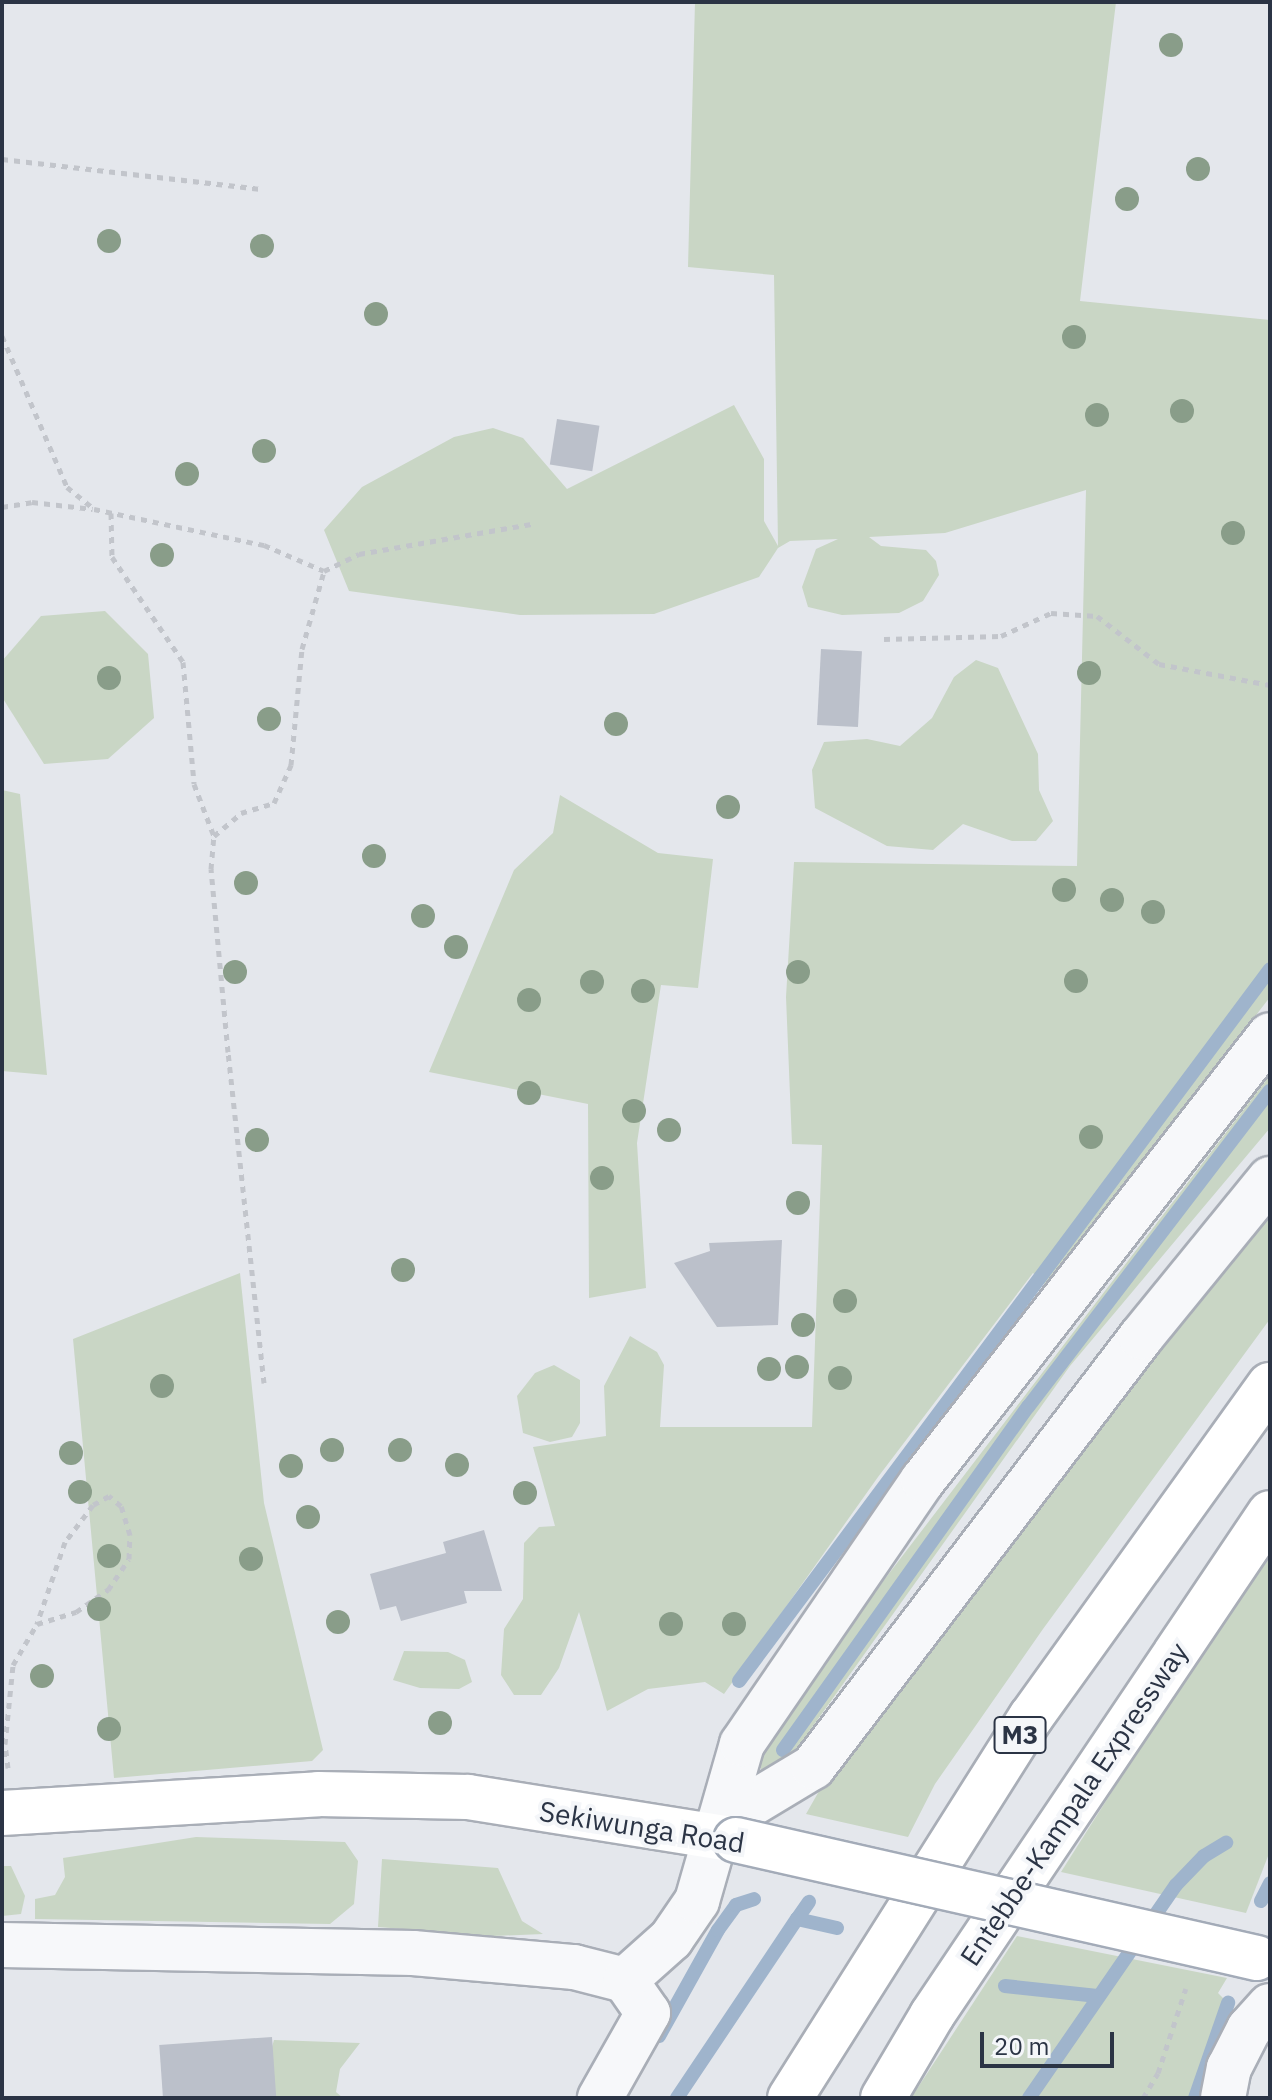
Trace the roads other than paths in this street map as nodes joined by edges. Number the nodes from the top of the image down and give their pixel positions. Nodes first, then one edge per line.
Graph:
1 (1270, 1035) edge
2 (1270, 1179) edge
3 (1270, 1385) edge
4 (1270, 1513) edge
5 (8, 1813) edge
6 (723, 1833) junction
7 (2, 1945) edge
8 (1263, 1959) edge
9 (625, 1980) junction
10 (1270, 2006) edge
11 (600, 2098) edge
12 (790, 2098) edge
13 (883, 2098) edge
14 (1223, 2098) edge

1 - 6 street
2 - 6 street
3 - 12 main road, M3
4 - 13 main road, Entebbe-Kampala Expressway
5 - 6 main road, Sekiwunga Road
6 - 8 main road, Sekiwunga Road, bridge
6 - 9 street
7 - 9 street
9 - 11 street
10 - 14 street

